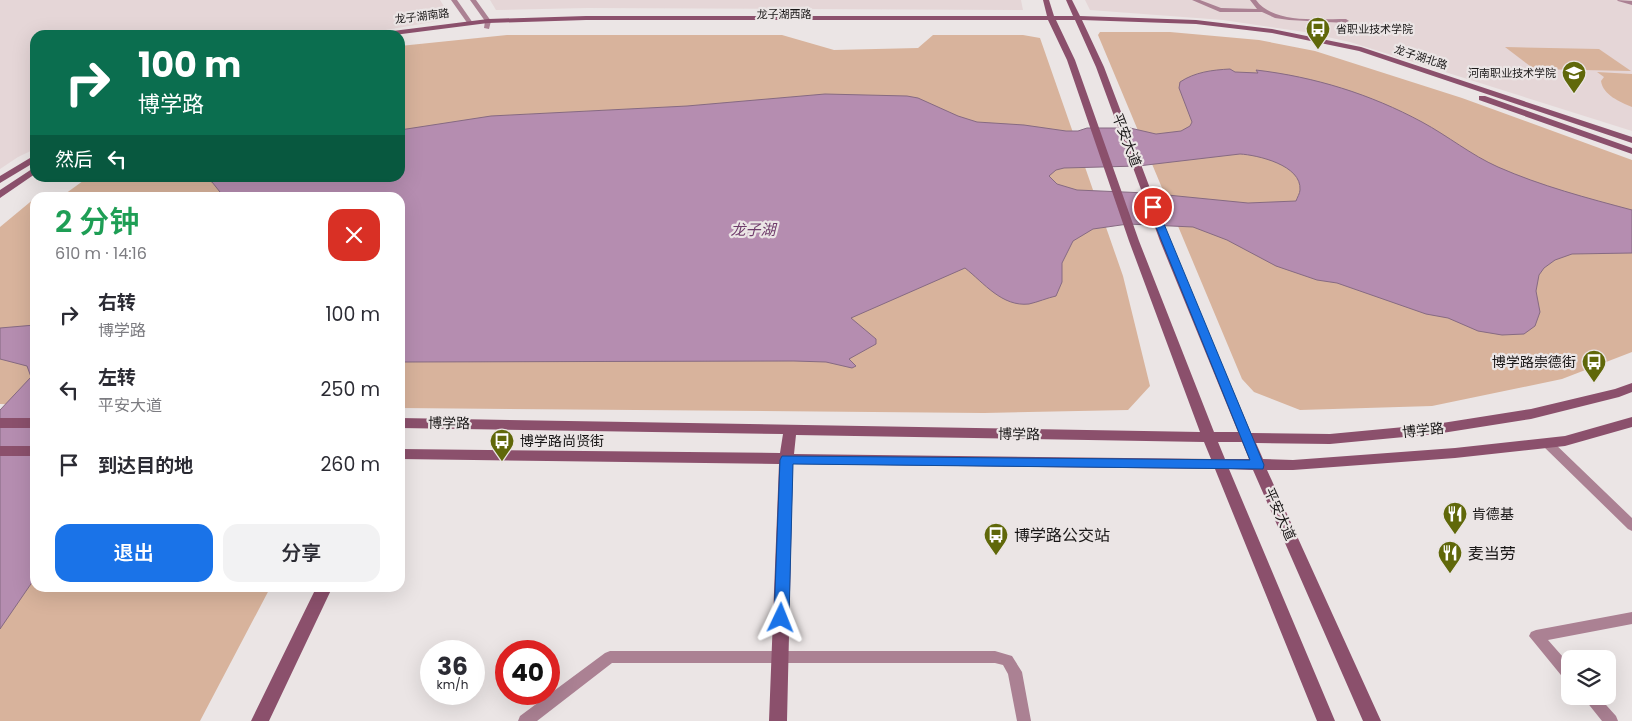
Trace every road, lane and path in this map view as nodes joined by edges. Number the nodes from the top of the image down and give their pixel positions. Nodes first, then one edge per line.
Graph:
1 (454, 0) edge
2 (473, 0) edge
3 (1046, 0) edge
4 (1069, 0) edge
5 (1195, 0) edge
6 (1253, 0) edge
7 (1620, 0) edge
8 (1632, 3) edge
9 (1261, 11) junction
10 (1076, 18) junction
11 (1346, 21) dead end
12 (1053, 22) junction
13 (470, 23) junction
14 (488, 24) junction
15 (1081, 26) junction
16 (405, 31) edge
17 (405, 37) edge
18 (1632, 140) edge
19 (1632, 150) edge
20 (30, 161) edge
21 (30, 174) edge
22 (0, 180) edge
23 (0, 195) edge
24 (1632, 387) edge
25 (1632, 422) edge
26 (0, 423) edge
27 (30, 423) edge
28 (405, 425) edge
29 (790, 430) junction
30 (1209, 437) junction
31 (1247, 439) junction
32 (1547, 443) junction
33 (0, 451) edge
34 (30, 451) edge
35 (405, 454) edge
36 (786, 460) junction
37 (1220, 465) junction
38 (1258, 465) junction
39 (1632, 526) edge
40 (322, 592) edge
41 (1632, 618) edge
42 (780, 657) junction
43 (1561, 665) edge
44 (1597, 705) edge
45 (260, 721) edge
46 (525, 721) edge
47 (778, 721) edge
48 (1024, 721) edge
49 (1326, 721) edge
50 (1372, 721) edge
51 (1611, 721) edge

1 - 13 street
2 - 14 street
3 - 12 main road, 平安大道
4 - 10 main road, 平安大道
5 - 9 street
6 - 9 street
7 - 8 street
9 - 11 street
10 - 12 main road, 龙子湖西路
10 - 15 main road, 平安大道
10 - 18 main road, 龙子湖北路
12 - 14 main road, 龙子湖西路
12 - 15 main road, 龙子湖西路
12 - 30 main road, 平安大道
13 - 14 main road, 龙子湖西路
13 - 16 main road, 龙子湖南路
14 - 17 main road, 龙子湖南路
15 - 19 main road, 龙子湖北路
15 - 31 main road, 平安大道
20 - 22 main road
21 - 23 main road
24 - 31 main road, 博学路
25 - 32 main road, 博学路
26 - 27 main road
28 - 29 main road, 博学路
29 - 30 main road, 博学路
29 - 36 main road
30 - 31 main road, 博学路
30 - 37 main road, 平安大道
31 - 38 main road, 平安大道
32 - 38 main road, 博学路
32 - 39 street
33 - 34 main road
35 - 36 main road, 博学路
36 - 37 main road, 博学路
36 - 42 main road
37 - 38 main road, 博学路
37 - 49 main road, 平安大道
38 - 50 main road, 平安大道
40 - 45 main road
41 - 43 street
42 - 46 street
42 - 47 main road
42 - 48 street
44 - 51 street

